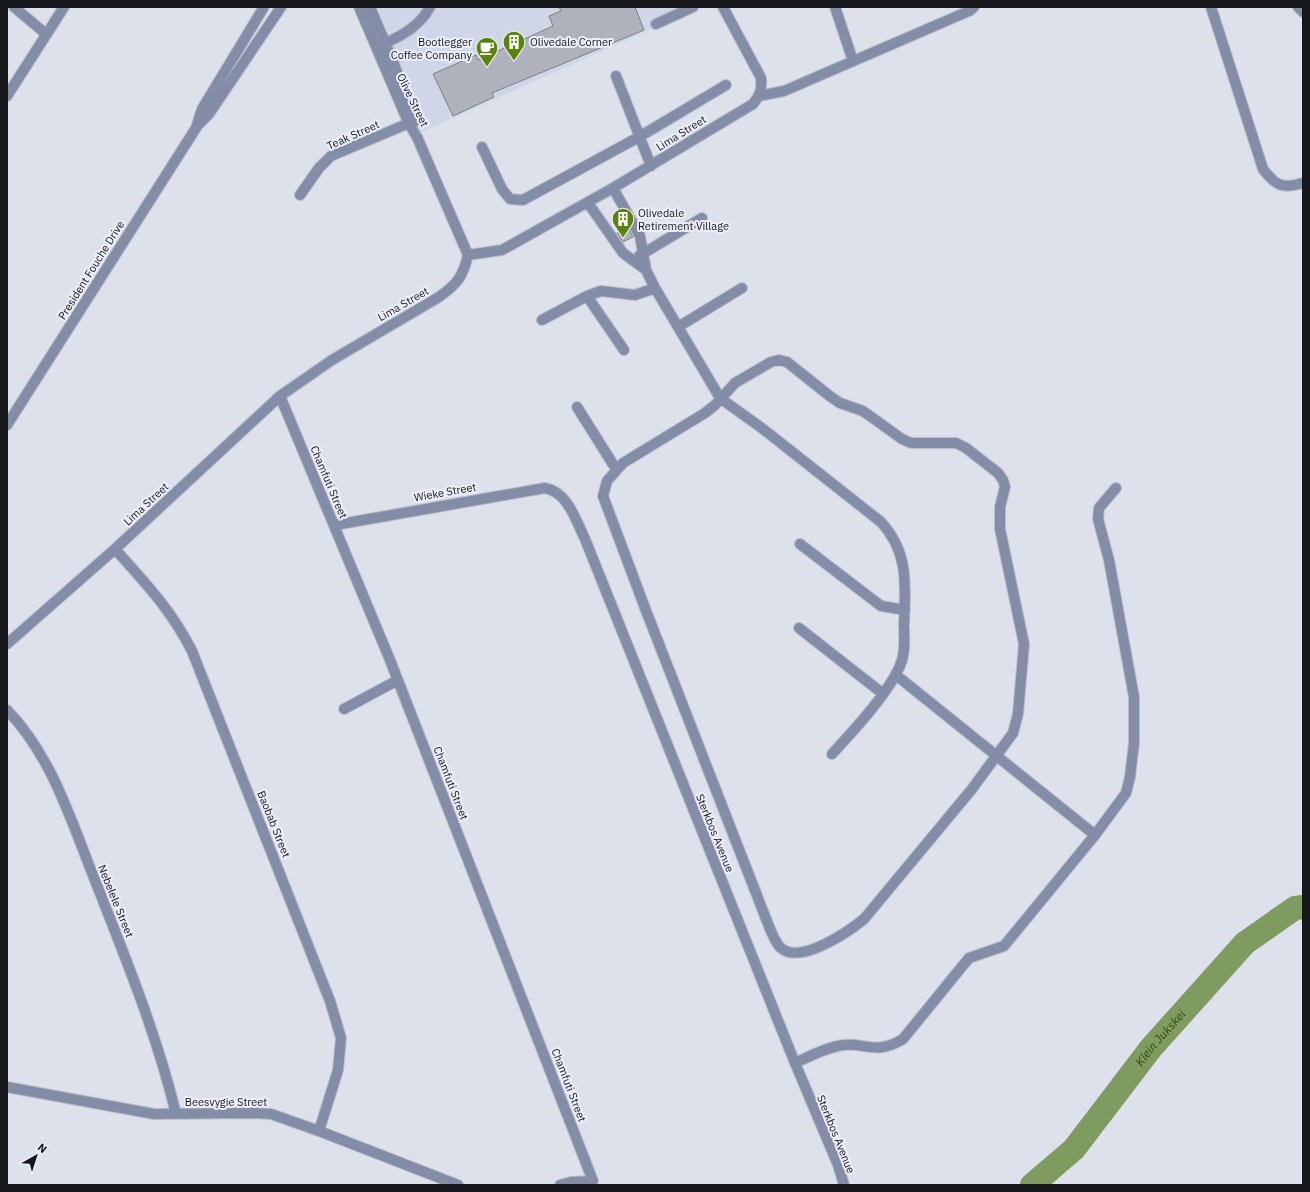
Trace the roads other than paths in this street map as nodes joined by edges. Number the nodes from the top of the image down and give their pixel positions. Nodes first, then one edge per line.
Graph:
1 (14, 7) edge
2 (64, 7) edge
3 (264, 7) edge
4 (281, 7) edge
5 (359, 7) edge
6 (370, 7) edge
7 (430, 7) edge
8 (693, 7) edge
9 (723, 7) edge
10 (835, 7) edge
11 (974, 7) edge
12 (1211, 7) edge
13 (1298, 7) edge
14 (1303, 12) edge
15 (656, 24) dead end
16 (46, 34) junction
17 (385, 43) junction
18 (852, 61) junction
19 (616, 76) dead end
20 (726, 85) dead end
21 (7, 96) edge
22 (759, 96) junction
23 (412, 123) junction
24 (196, 128) junction
25 (639, 137) junction
26 (482, 147) dead end
27 (651, 166) junction
28 (1303, 183) edge
29 (614, 188) junction
30 (300, 195) dead end
31 (588, 203) junction
32 (702, 218) dead end
33 (644, 253) junction
34 (468, 256) junction
35 (632, 260) junction
36 (646, 270) junction
37 (655, 288) junction
38 (742, 288) dead end
39 (587, 296) junction
40 (542, 320) dead end
41 (678, 327) junction
42 (624, 350) dead end
43 (280, 396) junction
44 (720, 398) junction
45 (577, 407) dead end
46 (7, 425) edge
47 (616, 469) junction
48 (1116, 488) dead end
49 (558, 493) joint
50 (335, 525) junction
51 (800, 544) dead end
52 (115, 549) junction
53 (905, 610) junction
54 (799, 628) dead end
55 (7, 644) edge
56 (896, 675) junction
57 (398, 680) junction
58 (882, 693) junction
59 (344, 709) dead end
60 (7, 710) edge
61 (832, 754) dead end
62 (998, 756) junction
63 (1095, 835) junction
64 (794, 1063) junction
65 (7, 1087) edge
66 (176, 1114) junction
67 (319, 1131) junction
68 (597, 1183) edge
69 (458, 1185) edge
70 (560, 1185) edge
71 (844, 1185) edge

1 - 16 street
2 - 16 street
3 - 24 street, President Fouche Drive
4 - 24 street, President Fouche Drive
5 - 23 street, Olive Street
6 - 17 street, Olive Street
7 - 17 street
8 - 15 street
9 - 22 street
10 - 18 street
11 - 18 street
12 - 28 street
13 - 14 street
16 - 21 street
17 - 23 street, Olive Street
18 - 22 street
19 - 25 street
20 - 25 street
22 - 27 street, Lima Street
23 - 30 street, Teak Street
23 - 34 street, Olive Street
24 - 46 street, President Fouche Drive
25 - 26 street
25 - 27 street
27 - 29 street, Lima Street
29 - 31 street, Lima Street
29 - 33 street
31 - 34 street, Lima Street
31 - 35 street
32 - 33 street
33 - 35 street
33 - 36 street
34 - 43 street, Lima Street
35 - 36 street
36 - 37 street
37 - 39 street
37 - 41 street
38 - 41 street
39 - 40 street
39 - 42 street
41 - 44 street
43 - 50 street, Chamfuti Street
43 - 52 street, Lima Street
44 - 47 street
44 - 53 street
44 - 62 street
45 - 47 street
47 - 62 street
48 - 63 street
49 - 50 street, Wieke Street
49 - 64 street, Sterkbos Avenue
50 - 57 street, Chamfuti Street
51 - 53 street
52 - 55 street, Lima Street
52 - 67 street, Baobab Street
53 - 56 street
54 - 58 street
56 - 58 street
56 - 62 street
57 - 59 street
57 - 68 street, Chamfuti Street
58 - 61 street
60 - 66 street, Nebelele Street
62 - 63 street
63 - 64 street
64 - 71 street, Sterkbos Avenue
65 - 66 street, Beesvygie Street
66 - 67 street, Beesvygie Street
67 - 69 street, Beesvygie Street
68 - 70 street

